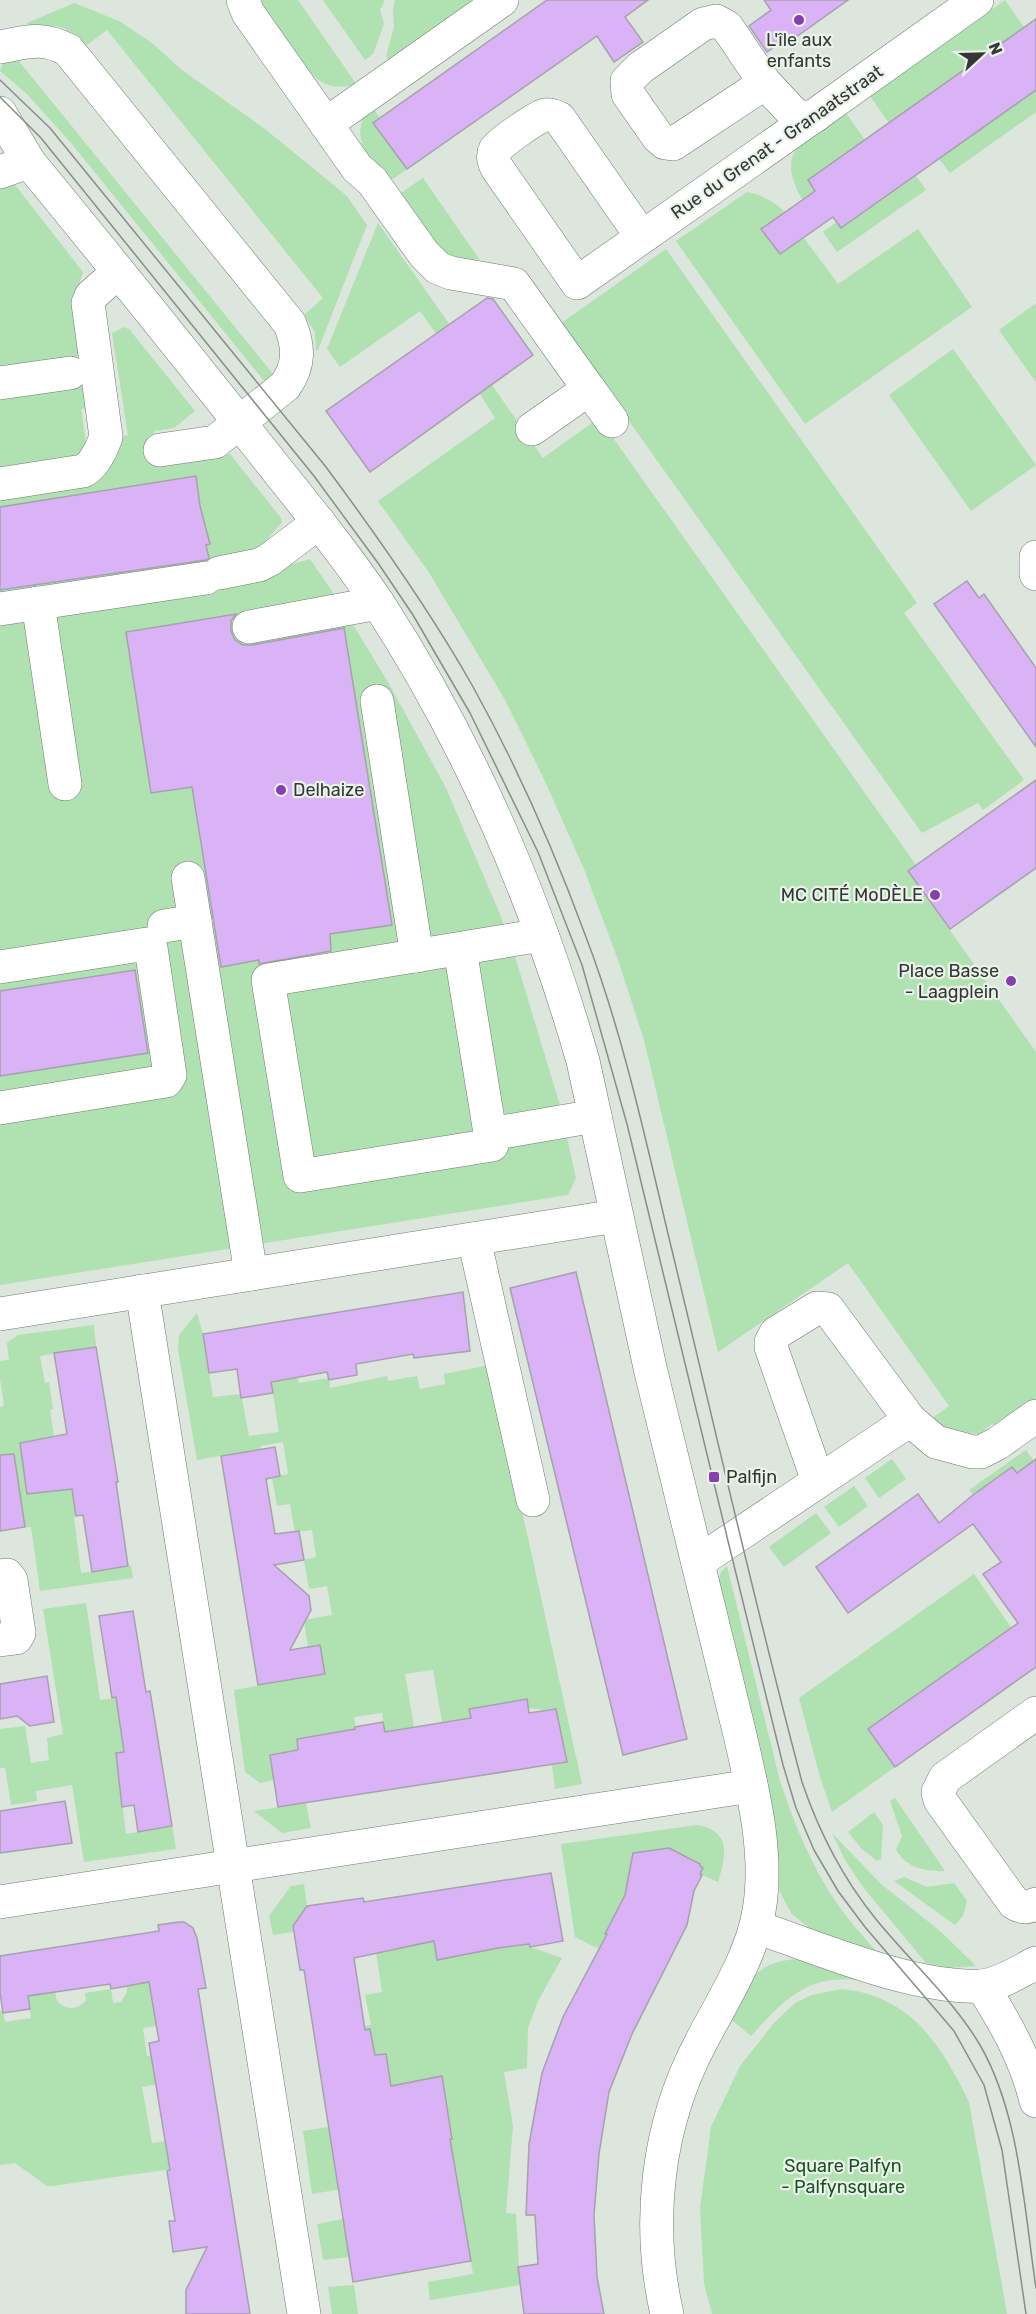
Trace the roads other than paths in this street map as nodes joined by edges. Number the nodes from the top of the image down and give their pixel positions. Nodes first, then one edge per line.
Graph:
1 (243, 0) edge
2 (502, 0) edge
3 (977, 0) edge
4 (0, 47) edge
5 (765, 83) dead end
6 (0, 113) edge
7 (816, 115) junction
8 (326, 124) junction
9 (15, 167) edge
10 (642, 237) junction
11 (558, 255) junction
12 (118, 272) junction
13 (514, 284) junction
14 (70, 373) dead end
15 (0, 383) edge
16 (589, 389) junction
17 (612, 421) dead end
18 (240, 423) junction
19 (532, 429) dead end
20 (160, 450) dead end
21 (0, 484) edge
22 (319, 522) junction
23 (1036, 557) edge
24 (1036, 574) edge
25 (38, 603) junction
26 (378, 603) junction
27 (0, 609) edge
28 (249, 627) dead end
29 (377, 701) dead end
30 (65, 784) dead end
31 (188, 878) dead end
32 (542, 935) junction
33 (460, 949) junction
34 (417, 956) junction
35 (0, 967) edge
36 (0, 1108) edge
37 (593, 1108) junction
38 (488, 1126) junction
39 (616, 1216) junction
40 (474, 1239) junction
41 (251, 1274) junction
42 (142, 1291) junction
43 (0, 1314) edge
44 (1036, 1416) edge
45 (910, 1420) junction
46 (818, 1482) junction
47 (532, 1500) dead end
48 (698, 1562) junction
49 (0, 1576) edge
50 (0, 1640) edge
51 (1036, 1713) edge
52 (751, 1786) junction
53 (234, 1867) junction
54 (0, 1902) edge
55 (1036, 1904) edge
56 (756, 1927) junction
57 (1036, 1963) edge
58 (982, 1986) junction
59 (1036, 2101) edge
60 (304, 2314) edge
61 (667, 2314) edge

1 - 8 street
2 - 8 street
3 - 7 street, Rue du Grenat - Granaatstraat
4 - 18 street
5 - 7 street
6 - 9 street
7 - 10 street, Rue du Grenat - Granaatstraat
8 - 13 street
9 - 12 street
10 - 11 street, Rue du Grenat - Granaatstraat
10 - 11 street
11 - 13 street
12 - 18 street
12 - 21 street
13 - 16 street
14 - 15 street
16 - 17 street
16 - 19 street
18 - 20 street
18 - 22 street
22 - 25 street
22 - 26 street
23 - 24 street
25 - 27 street
25 - 30 street
26 - 28 street
26 - 32 street
29 - 34 street
31 - 41 street
32 - 33 street
32 - 37 street
33 - 34 street
33 - 38 street
34 - 38 street
35 - 36 street
37 - 38 street
37 - 39 street
39 - 40 street
39 - 48 street
40 - 41 street
40 - 47 street
41 - 42 street
42 - 43 street
42 - 53 street
44 - 45 street
45 - 46 street
45 - 46 street
46 - 48 street
48 - 52 street
49 - 50 street
51 - 55 street
52 - 53 street
52 - 56 street
53 - 54 street
53 - 60 street
56 - 58 street
56 - 61 street
57 - 58 street
58 - 59 street

